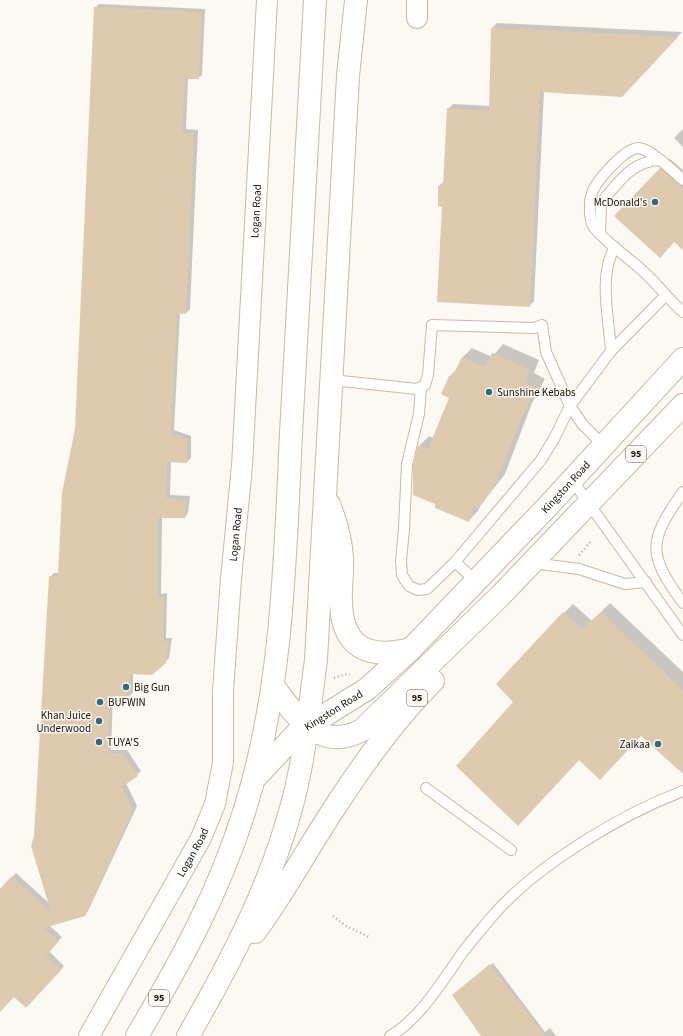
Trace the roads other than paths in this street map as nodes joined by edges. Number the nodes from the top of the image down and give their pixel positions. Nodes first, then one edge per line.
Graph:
1 (267, 0) edge
2 (315, 0) edge
3 (356, 0) edge
4 (660, 160) junction
5 (683, 180) edge
6 (600, 233) junction
7 (615, 246) junction
8 (665, 296) junction
9 (682, 309) edge
10 (611, 351) junction
11 (683, 359) edge
12 (332, 380) junction
13 (420, 387) junction
14 (683, 405) edge
15 (570, 406) junction
16 (604, 446) junction
17 (572, 480) junction
18 (683, 492) edge
19 (325, 495) junction
20 (590, 503) junction
21 (455, 562) junction
22 (532, 563) junction
23 (476, 582) junction
24 (646, 582) junction
25 (500, 596) junction
26 (683, 603) edge
27 (683, 635) edge
28 (411, 649) junction
29 (273, 686) junction
30 (308, 725) junction
31 (254, 780) junction
32 (426, 788) dead end
33 (683, 791) edge
34 (511, 850) dead end
35 (228, 967) junction
36 (89, 1036) edge
37 (137, 1036) edge
38 (188, 1036) edge
39 (390, 1036) edge

1 - 36 street, Logan Road
2 - 29 main road
3 - 12 main road
4 - 5 lane
4 - 6 lane
4 - 6 lane
6 - 7 lane
7 - 8 lane
7 - 10 lane
8 - 9 lane
8 - 10 lane
10 - 15 lane
11 - 16 main road, Kingston Road / 95
12 - 13 lane
12 - 19 main road
13 - 15 lane
13 - 21 lane
14 - 20 main road, Kingston Road / 95
15 - 16 lane
15 - 21 lane
16 - 17 main road, Kingston Road / 95
17 - 20 lane
17 - 23 main road, Kingston Road / 95
18 - 26 lane
19 - 28 main road
19 - 30 main road
20 - 22 main road, Kingston Road / 95
20 - 24 lane
21 - 23 lane
22 - 24 lane
22 - 25 main road, Kingston Road / 95
23 - 28 main road, Kingston Road / 95
24 - 27 lane
25 - 30 main road, Kingston Road / 95
25 - 35 main road, 95
28 - 30 main road, Kingston Road / 95
29 - 30 main road
29 - 31 main road
30 - 31 main road, 95
30 - 35 main road, 95
31 - 37 main road, 95
32 - 34 lane
33 - 39 lane
35 - 38 main road, 95

